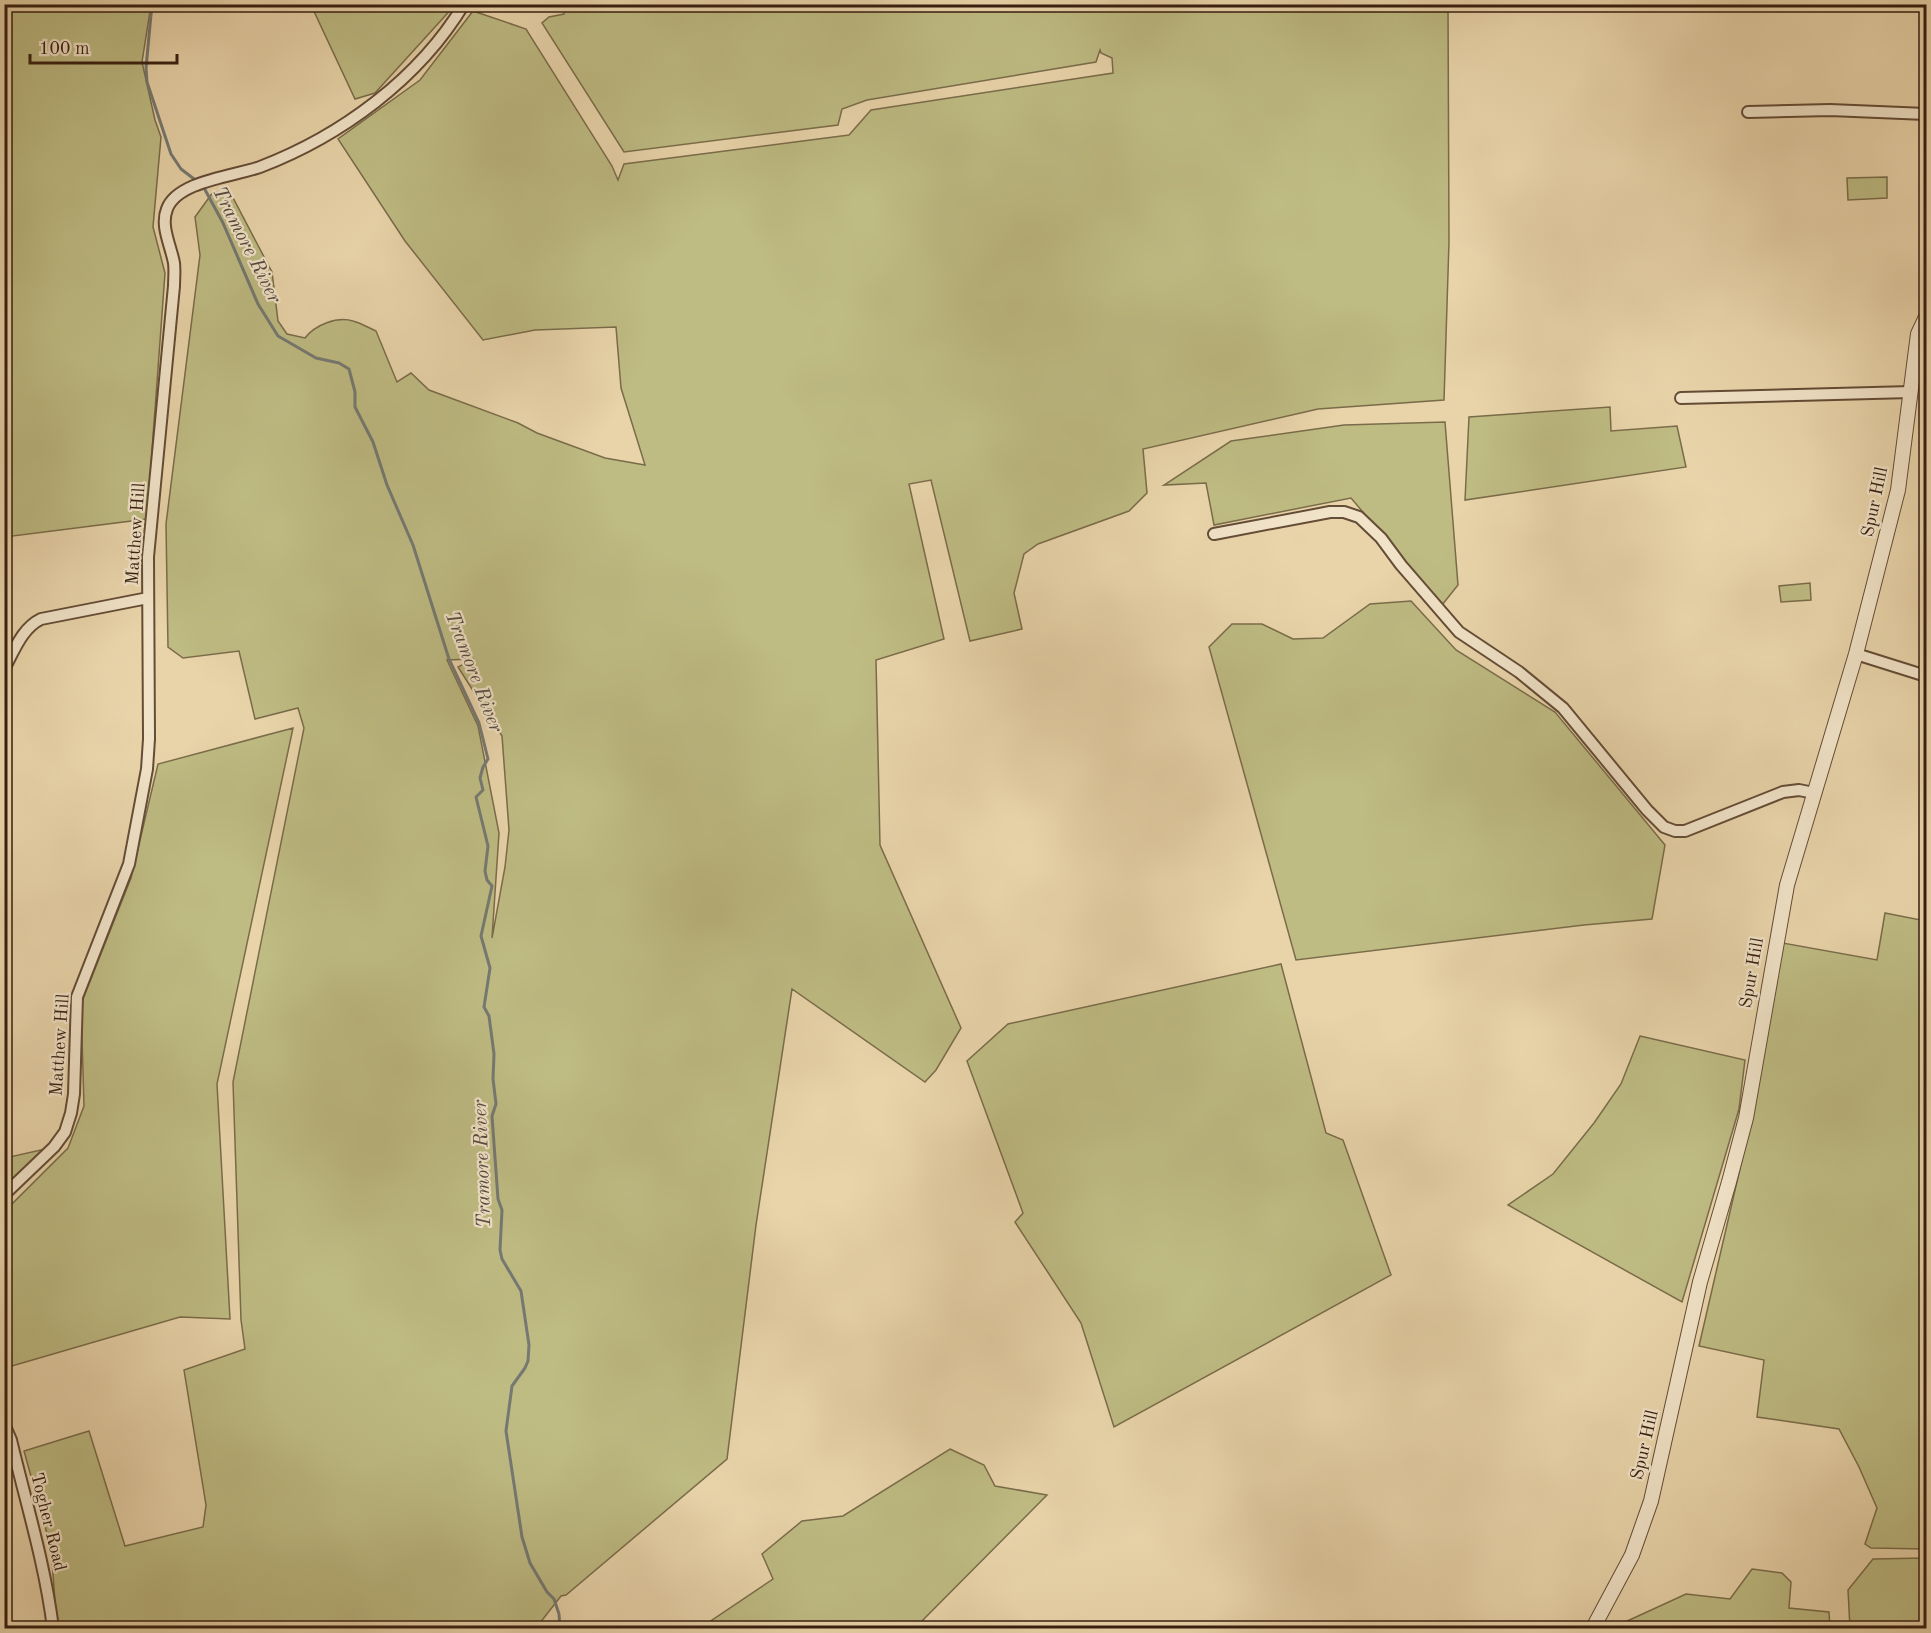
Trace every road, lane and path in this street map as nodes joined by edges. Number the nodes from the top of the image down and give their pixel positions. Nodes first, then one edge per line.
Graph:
1 (464, 4) edge
2 (1749, 112) dead end
3 (1926, 114) edge
4 (1926, 317) edge
5 (1911, 392) junction
6 (1681, 398) dead end
7 (1214, 534) dead end
8 (148, 598) junction
9 (1856, 654) junction
10 (4, 669) edge
11 (1926, 676) edge
12 (1814, 793) junction
13 (4, 1196) edge
14 (4, 1424) edge
15 (53, 1629) edge
16 (1593, 1629) edge

1 - 8 street, Matthew Hill
2 - 3 street
4 - 5 street, Spur Hill
5 - 6 street
5 - 9 street, Spur Hill
7 - 12 street
8 - 10 street
8 - 13 street, Matthew Hill
9 - 11 street
9 - 12 street, Spur Hill
12 - 16 street, Spur Hill
14 - 15 street, Togher Road

